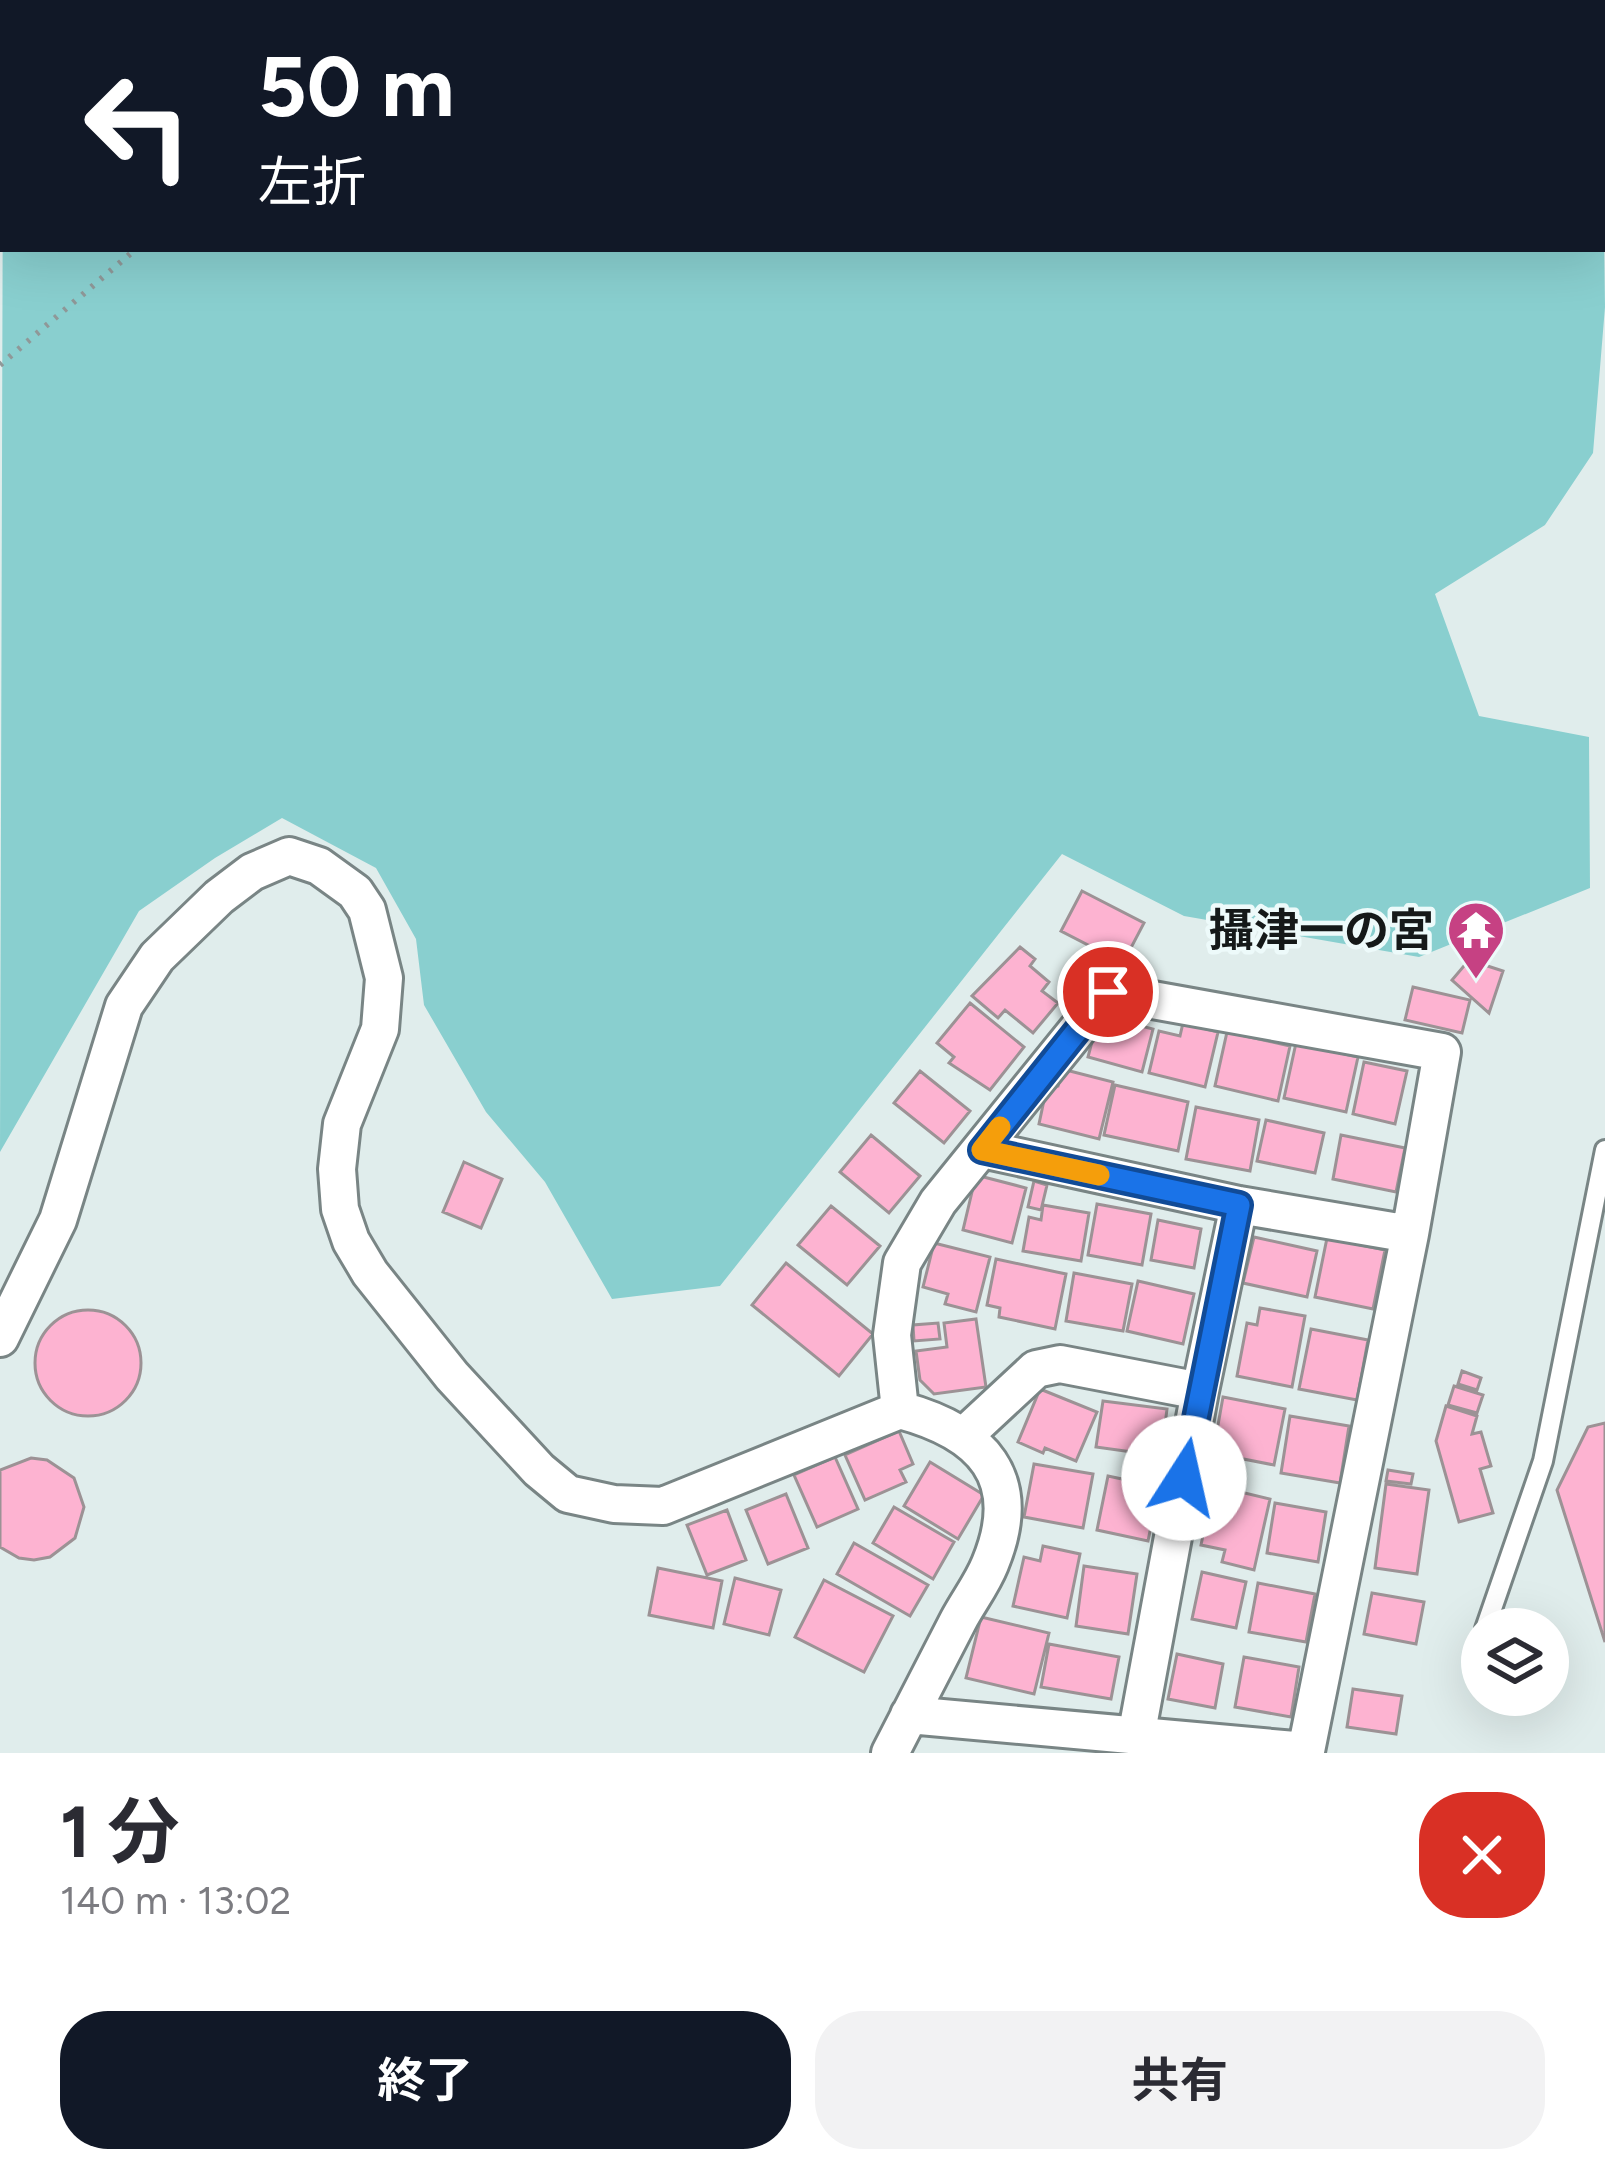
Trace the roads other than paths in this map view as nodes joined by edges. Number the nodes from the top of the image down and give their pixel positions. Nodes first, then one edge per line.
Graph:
1 (982, 1150) junction
2 (1605, 1150) edge
3 (1239, 1205) junction
4 (1410, 1234) junction
5 (0, 1338) edge
6 (1200, 1391) junction
7 (900, 1410) junction
8 (965, 1435) junction
9 (1492, 1608) edge
10 (909, 1715) junction
11 (1136, 1737) junction
12 (890, 1753) edge

1 - 3 street
1 - 4 street
1 - 7 street
2 - 9 lane
3 - 4 street
3 - 6 street
4 - 11 street
5 - 7 street
6 - 8 street
6 - 11 street
7 - 8 street
8 - 10 street
10 - 11 street
10 - 12 street

